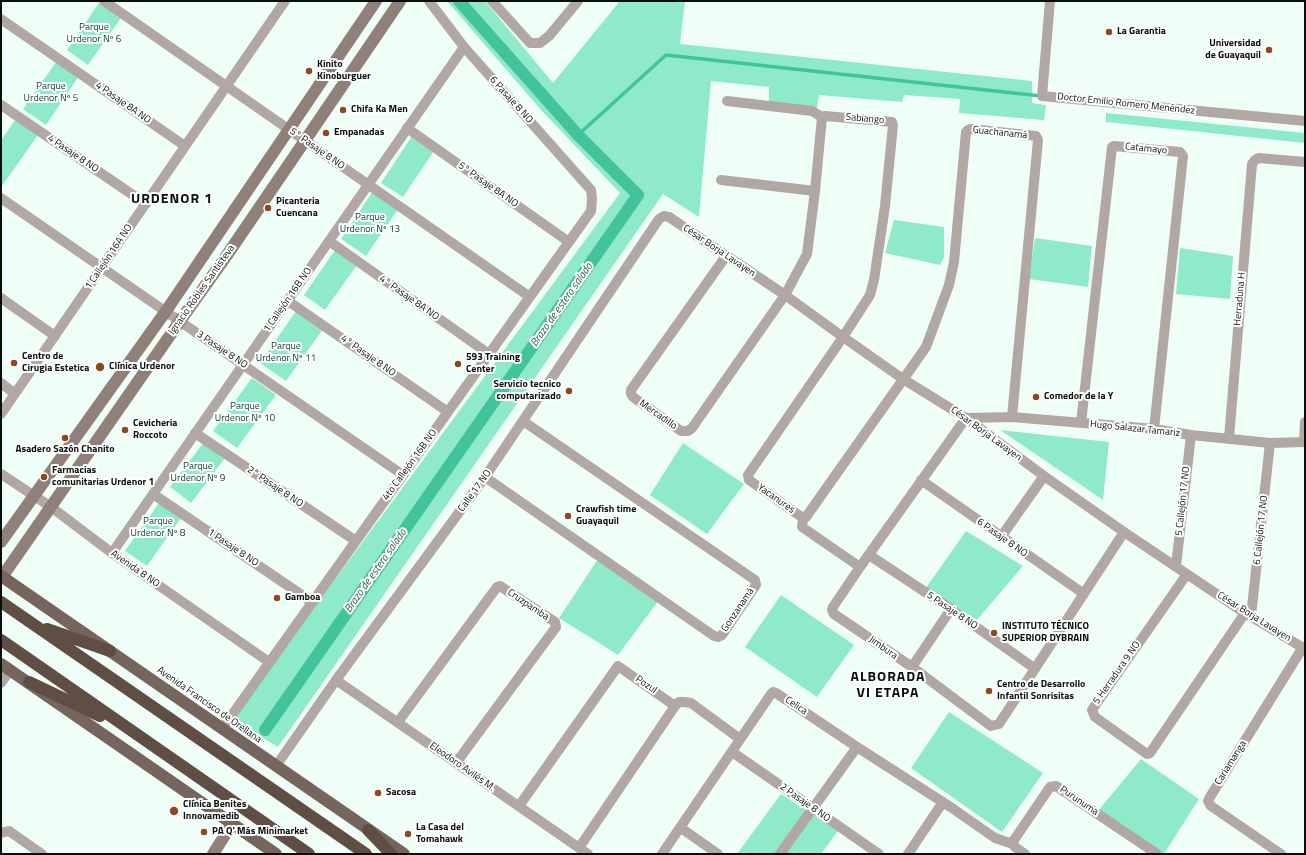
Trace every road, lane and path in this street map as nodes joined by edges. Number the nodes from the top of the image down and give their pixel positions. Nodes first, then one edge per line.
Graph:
1 (104, 1) edge
2 (285, 1) edge
3 (376, 1) edge
4 (400, 1) edge
5 (429, 1) edge
6 (492, 1) edge
7 (578, 1) edge
8 (1050, 1) edge
9 (1, 19) edge
10 (464, 47) junction
11 (226, 86) junction
12 (727, 101) dead end
13 (1, 105) edge
14 (822, 117) junction
15 (1305, 121) edge
16 (407, 128) junction
17 (290, 130) junction
18 (305, 141) junction
19 (185, 146) junction
20 (1305, 162) edge
21 (721, 180) dead end
22 (368, 185) junction
23 (815, 191) junction
24 (1, 198) edge
25 (592, 200) joint
26 (146, 204) junction
27 (669, 217) joint
28 (329, 242) junction
29 (569, 242) junction
30 (726, 256) junction
31 (102, 267) junction
32 (785, 295) junction
33 (530, 297) junction
34 (1, 298) edge
35 (288, 300) junction
36 (166, 311) junction
37 (180, 321) junction
38 (55, 336) junction
39 (843, 337) junction
40 (489, 354) junction
41 (243, 364) junction
42 (904, 379) junction
43 (1, 383) edge
44 (15, 394) junction
45 (448, 412) junction
46 (1, 414) edge
47 (1012, 417) junction
48 (966, 418) junction
49 (523, 421) junction
50 (1305, 422) edge
51 (1081, 423) junction
52 (1154, 429) junction
53 (195, 433) junction
54 (1191, 435) junction
55 (1228, 438) junction
56 (1304, 442) edge
57 (1270, 443) junction
58 (1, 474) edge
59 (403, 475) junction
60 (1044, 476) junction
61 (485, 477) junction
62 (921, 480) junction
63 (153, 494) junction
64 (34, 496) junction
65 (52, 507) junction
66 (803, 518) junction
67 (1124, 532) junction
68 (1001, 537) junction
69 (356, 541) junction
70 (1, 542) edge
71 (112, 553) junction
72 (869, 555) junction
73 (1176, 566) junction
74 (860, 567) junction
75 (1187, 574) junction
76 (2, 576) edge
77 (1084, 594) junction
78 (1, 602) edge
79 (312, 602) junction
80 (951, 609) junction
81 (1248, 615) junction
82 (32, 623) junction
83 (1, 640) edge
84 (1304, 648) edge
85 (110, 651) junction
86 (270, 662) junction
87 (5, 667) edge
88 (912, 667) junction
89 (1034, 668) junction
90 (336, 680) junction
91 (29, 682) junction
92 (1, 683) edge
93 (675, 706) junction
94 (398, 722) junction
95 (222, 729) junction
96 (134, 732) junction
97 (740, 739) junction
98 (857, 747) junction
99 (732, 752) junction
100 (456, 763) junction
101 (276, 766) junction
102 (943, 802) junction
103 (519, 806) junction
104 (813, 809) junction
105 (232, 824) junction
106 (680, 828) junction
107 (368, 830) junction
108 (1, 834) edge
109 (1013, 844) junction
110 (584, 851) edge
111 (42, 854) edge
112 (213, 854) edge
113 (276, 854) edge
114 (308, 854) edge
115 (366, 854) edge
116 (392, 854) edge
117 (404, 854) edge
118 (662, 854) edge
119 (718, 854) edge
120 (780, 854) edge
121 (879, 854) edge
122 (908, 854) edge
123 (1025, 854) edge
124 (1157, 854) edge
125 (1281, 854) edge

1 - 11 street, 5° Pasaje 8 NO
2 - 11 street, 1 Callejón 16A NO
3 - 17 street, Ignacio Robles Santisteva
4 - 18 street, Ignacio Robles Santisteva
5 - 10 street, 6 Pasaje 8 NO
6 - 7 street
8 - 15 street, Doctor Emilio Romero Menéndez
9 - 19 street, 4 Pasaje 8A NO
10 - 16 street, 1 Callejón 16B NO
10 - 25 street, 6 Pasaje 8 NO
11 - 17 street, 5° Pasaje 8 NO
11 - 19 street, 1 Callejón 16A NO
12 - 14 street
13 - 26 street, 4 Pasaje 8 NO
14 - 23 street
14 - 39 street, Sabiango
16 - 22 street, 1 Callejón 16B NO
16 - 29 street, 5° Pasaje 8A NO
17 - 18 street, 5° Pasaje 8 NO
17 - 36 street, Ignacio Robles Santisteva
18 - 22 street, 5° Pasaje 8 NO
18 - 37 street, Ignacio Robles Santisteva
19 - 26 street, 1 Callejón 16A NO
20 - 55 street, Herraduna H
21 - 23 street
22 - 28 street, 1 Callejón 16B NO
22 - 33 street, 5° Pasaje 8 NO
23 - 32 street
24 - 31 street, 3 Pasaje 8 NO
25 - 29 street, 4to Callejón 16B NO
26 - 31 street, 1 Callejón 16A NO
27 - 30 street, César Borja Lavayen
27 - 49 street, Calle 17 NO
28 - 35 street, 1 Callejón 16B NO
28 - 40 street, 4° Pasaje 8A NO
29 - 33 street, 4to Callejón 16B NO
30 - 32 street, César Borja Lavayen
30 - 32 street, Mercadillo
31 - 36 street, 3 Pasaje 8 NO
31 - 38 street, 1 Callejón 16A NO
32 - 39 street, César Borja Lavayen
33 - 40 street, 4to Callejón 16B NO
34 - 38 street
35 - 41 street, 1 Callejón 16B NO
35 - 45 street, 4° Pasaje 8 NO
36 - 37 street, 3 Pasaje 8 NO
36 - 64 street, Ignacio Robles Santisteva
37 - 41 street, 3 Pasaje 8 NO
37 - 65 street, Ignacio Robles Santisteva
38 - 44 street, 1 Callejón 16A NO
39 - 42 street, César Borja Lavayen
39 - 66 street, Yacanures
40 - 45 street, 4to Callejón 16B NO
41 - 53 street, 1 Callejón 16B NO
41 - 59 street, 3 Pasaje 8 NO
42 - 47 street, Guachanamá
42 - 48 street, César Borja Lavayen
42 - 66 street, Yacanures
43 - 44 street
44 - 46 street, 1 Callejón 16A NO
45 - 59 street, 4to Callejón 16B NO
47 - 48 street, Hugo Salazar Tamariz
47 - 51 street, Hugo Salazar Tamariz
48 - 60 street, César Borja Lavayen
48 - 62 street, Jimbura
49 - 61 street, Calle 17 NO
49 - 61 street, Gonzanamá
50 - 56 street
51 - 52 street, Hugo Salazar Tamariz
51 - 52 street, Catamayo
52 - 54 street, Hugo Salazar Tamariz
53 - 63 street, 1 Callejón 16B NO
53 - 69 street, 2° Pasaje 8 NO
54 - 55 street, Hugo Salazar Tamariz
54 - 73 street, 5 Callejón 17 NO
55 - 57 street, Hugo Salazar Tamariz
56 - 57 street, Hugo Salazar Tamariz
57 - 81 street, 6 Callejón 17 NO
58 - 64 street, Avenida 8 NO
59 - 69 street, 4to Callejón 16B NO
60 - 67 street, César Borja Lavayen
60 - 68 street
61 - 90 street, Calle 17 NO
62 - 68 street, 6 Pasaje 8 NO
62 - 72 street, Jimbura
63 - 71 street, 1 Callejón 16B NO
63 - 79 street, 1 Pasaje 8 NO
64 - 65 street, Avenida 8 NO
64 - 70 street, Ignacio Robles Santisteva
65 - 71 street, Avenida 8 NO
65 - 76 street, Ignacio Robles Santisteva
66 - 74 street
67 - 73 street, César Borja Lavayen
67 - 77 street, Jimbura
68 - 77 street, 6 Pasaje 8 NO
69 - 79 street, 4to Callejón 16B NO
71 - 86 street, Avenida 8 NO
72 - 74 street, Jimbura
72 - 80 street, 5 Pasaje 8 NO
73 - 75 street, César Borja Lavayen
74 - 88 street, Jimbura
75 - 81 street, César Borja Lavayen
75 - 81 street, 5 Herradura 9 NO
76 - 85 main road, Avenida Francisco de Orellana
77 - 89 street, Jimbura
78 - 82 highway
79 - 86 street, 4to Callejón 16B NO
80 - 88 street
80 - 89 street, 5 Pasaje 8 NO
81 - 84 street, César Borja Lavayen
82 - 85 highway
82 - 115 highway
83 - 96 highway
84 - 125 street, Cariamanga
85 - 95 main road, Avenida Francisco de Orellana
86 - 95 street, 4to Callejón 16B NO
87 - 91 main road
87 - 92 street
88 - 89 street, Jimbura
90 - 94 street, Eleodoro Avilés M.
90 - 101 street, Calle 17 NO
91 - 96 highway
91 - 105 main road
93 - 97 street
93 - 103 street, Pozul
93 - 110 street
94 - 100 street, Eleodoro Avilés M.
94 - 100 street, Cruzpamba
95 - 101 main road, Avenida Francisco de Orellana
96 - 114 highway
97 - 98 street, Celica
97 - 99 street, Celica
98 - 102 street, Celica
98 - 104 street
99 - 104 street, 2 Pasaje 8 NO
99 - 106 street, Celica
100 - 103 street, Eleodoro Avilés M.
101 - 107 main road, Avenida Francisco de Orellana
102 - 109 street, Celica
102 - 122 street
103 - 110 street, Eleodoro Avilés M.
104 - 120 street
104 - 121 street, 2 Pasaje 8 NO
105 - 112 street
105 - 113 main road
106 - 118 street, Celica
106 - 119 street
107 - 116 highway
107 - 117 main road, Avenida Francisco de Orellana
108 - 111 street
109 - 123 street
109 - 124 street, Purunuma

